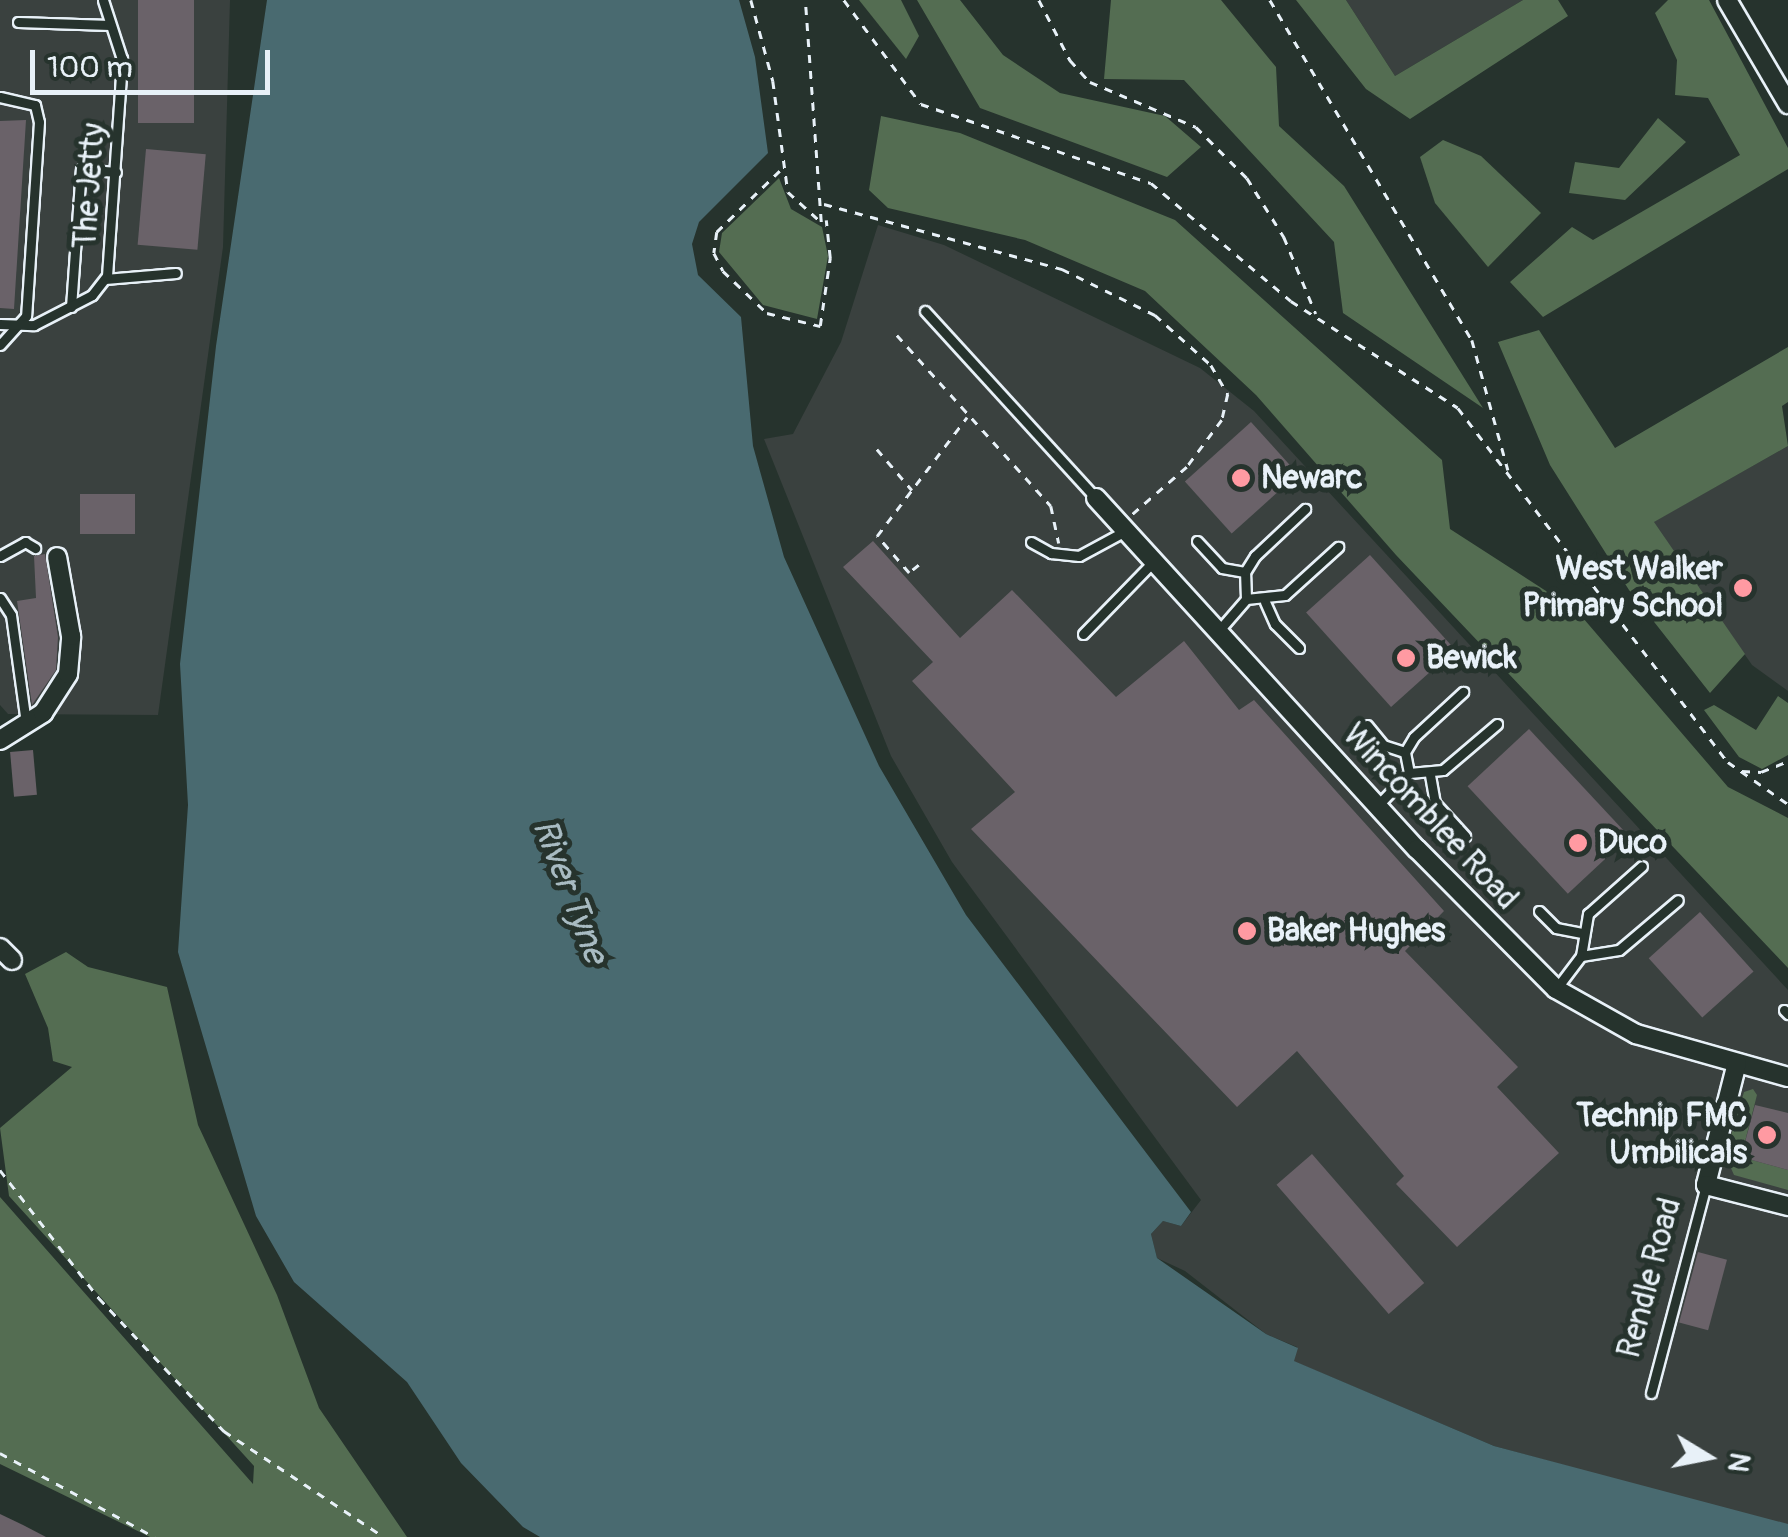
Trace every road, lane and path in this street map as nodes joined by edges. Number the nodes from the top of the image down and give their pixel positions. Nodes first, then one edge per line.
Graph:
1 (102, 0) edge
2 (751, 0) edge
3 (806, 0) edge
4 (844, 0) edge
5 (1039, 0) edge
6 (1270, 0) edge
7 (1727, 0) edge
8 (18, 22) dead end
9 (110, 25) junction
10 (0, 98) edge
11 (1788, 104) edge
12 (781, 170) junction
13 (116, 172) junction
14 (824, 204) junction
15 (825, 218) junction
16 (176, 272) dead end
17 (105, 279) junction
18 (72, 308) junction
19 (925, 312) dead end
20 (1318, 318) junction
21 (0, 324) edge
22 (20, 326) junction
23 (898, 336) dead end
24 (0, 345) edge
25 (968, 416) junction
26 (878, 449) dead end
27 (1508, 471) junction
28 (912, 490) junction
29 (1096, 498) joint
30 (1306, 509) dead end
31 (1123, 528) junction
32 (1197, 541) dead end
33 (1031, 542) dead end
34 (1338, 547) dead end
35 (34, 548) dead end
36 (1058, 555) junction
37 (0, 556) edge
38 (57, 557) dead end
39 (1154, 561) junction
40 (918, 565) dead end
41 (1245, 572) junction
42 (0, 598) edge
43 (1246, 598) junction
44 (1265, 602) junction
45 (1221, 628) junction
46 (1083, 634) dead end
47 (1299, 648) dead end
48 (1463, 692) dead end
49 (26, 724) junction
50 (1496, 724) dead end
51 (1367, 725) dead end
52 (0, 740) edge
53 (1406, 752) junction
54 (1788, 761) edge
55 (1740, 770) junction
56 (1409, 773) junction
57 (1430, 774) junction
58 (1788, 804) edge
59 (1378, 806) junction
60 (1465, 836) dead end
61 (1642, 866) dead end
62 (1678, 900) dead end
63 (1539, 911) dead end
64 (1581, 934) junction
65 (1581, 956) junction
66 (1556, 989) junction
67 (1737, 1063) junction
68 (1788, 1077) edge
69 (0, 1170) edge
70 (1706, 1185) junction
71 (1788, 1206) edge
72 (1652, 1393) dead end
73 (0, 1453) edge
74 (155, 1537) edge
75 (384, 1537) edge

1 - 9 lane, The Jetty
2 - 12 path
3 - 14 path
4 - 20 path
5 - 20 path
6 - 27 path
7 - 11 street
8 - 9 lane
9 - 13 lane, The Jetty
10 - 22 lane
12 - 15 path
12 - 15 path
13 - 17 lane, The Jetty
13 - 18 lane
14 - 15 path
14 - 31 path
16 - 17 lane
17 - 18 lane, The Jetty
18 - 22 lane, The Jetty
19 - 29 lane
20 - 27 path
21 - 22 lane
22 - 24 lane
23 - 25 path
25 - 28 path
25 - 36 path
26 - 28 path
27 - 55 path
28 - 40 path
29 - 31 street, Wincomblee Road
30 - 41 lane
31 - 36 lane
31 - 39 street, Wincomblee Road
32 - 41 lane
33 - 36 lane
34 - 44 lane
35 - 37 lane
38 - 49 street
39 - 45 street, Wincomblee Road
39 - 46 lane
41 - 43 lane
42 - 49 lane
43 - 44 lane
43 - 45 lane
44 - 47 lane
45 - 59 street, Wincomblee Road
48 - 53 lane
49 - 52 street
50 - 57 lane
51 - 53 lane
53 - 56 lane
54 - 55 path
55 - 58 path
56 - 57 lane
56 - 59 lane
57 - 60 lane
59 - 66 street, Wincomblee Road
61 - 64 lane
62 - 65 lane
63 - 64 lane
64 - 65 lane
65 - 66 lane
66 - 67 street, Wincomblee Road
67 - 68 street, Wincomblee Road
67 - 70 street, Rendle Road
69 - 75 path
70 - 71 street
70 - 72 lane, Rendle Road
73 - 74 path

